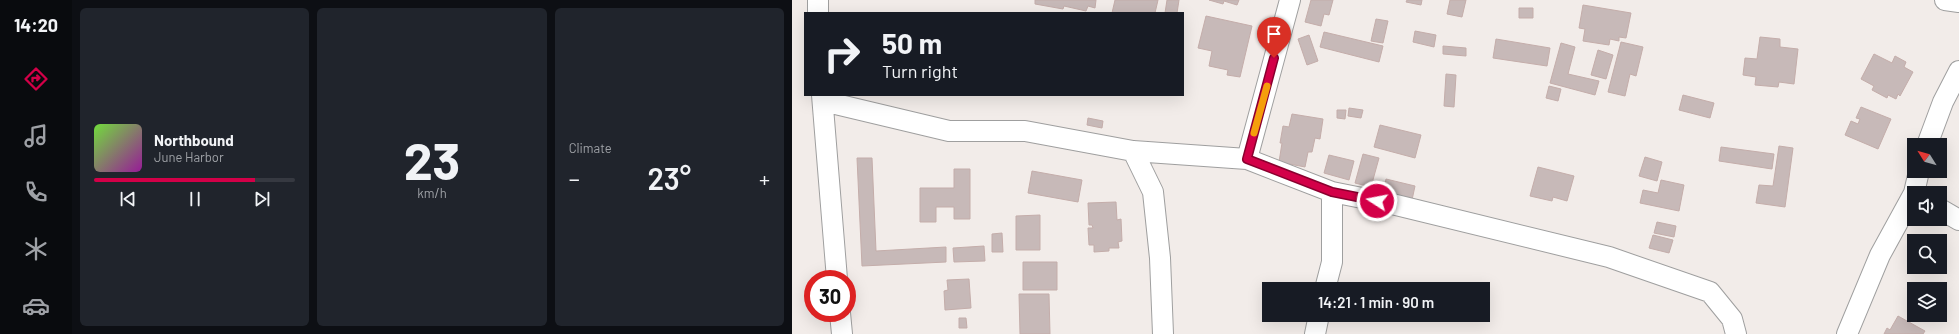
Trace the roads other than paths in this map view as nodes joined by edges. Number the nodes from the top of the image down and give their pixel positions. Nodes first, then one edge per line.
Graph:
1 (818, 0) edge
2 (1290, 0) edge
3 (1945, 0) edge
4 (1959, 2) edge
5 (818, 12) edge
6 (1959, 71) edge
7 (822, 98) edge
8 (1930, 138) edge
9 (1133, 151) junction
10 (1247, 159) junction
11 (1332, 192) junction
12 (1907, 206) edge
13 (1947, 213) edge
14 (1959, 220) edge
15 (836, 270) edge
16 (1327, 282) edge
17 (841, 322) edge
18 (1318, 322) edge
19 (842, 334) edge
20 (1163, 334) edge
21 (1315, 334) edge
22 (1736, 334) edge
23 (1847, 334) edge

1 - 5 street
2 - 10 street
3 - 4 street
6 - 8 street
7 - 9 street
7 - 15 street
9 - 10 street
9 - 20 street
10 - 11 street
11 - 16 street
11 - 22 street
12 - 23 street
13 - 14 street
17 - 19 street
18 - 21 street

